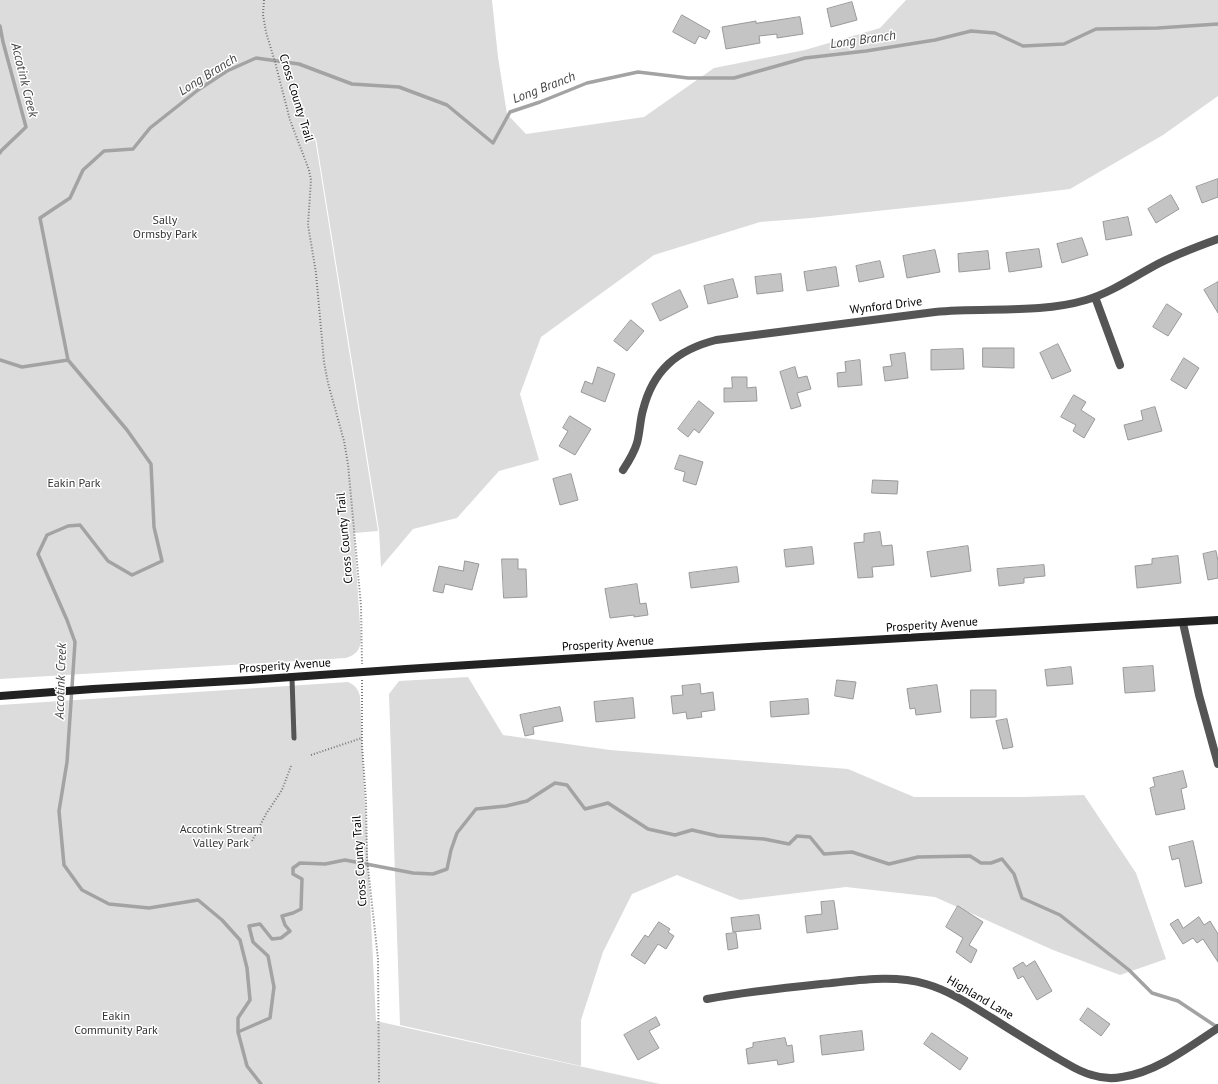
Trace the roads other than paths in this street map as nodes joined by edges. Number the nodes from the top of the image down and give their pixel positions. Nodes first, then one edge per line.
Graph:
1 (1218, 239) edge
2 (1095, 297) junction
3 (1120, 365) dead end
4 (623, 470) dead end
5 (1218, 620) edge
6 (1183, 623) junction
7 (292, 678) junction
8 (0, 696) edge
9 (294, 738) dead end
10 (1218, 764) edge
11 (707, 999) dead end
12 (1215, 1030) edge

1 - 2 street, Wynford Drive
2 - 3 street
2 - 4 street, Wynford Drive
5 - 6 main road, Prosperity Avenue
6 - 7 main road, Prosperity Avenue
6 - 10 street
7 - 8 main road, Prosperity Avenue
7 - 9 lane
11 - 12 street, Highland Lane

